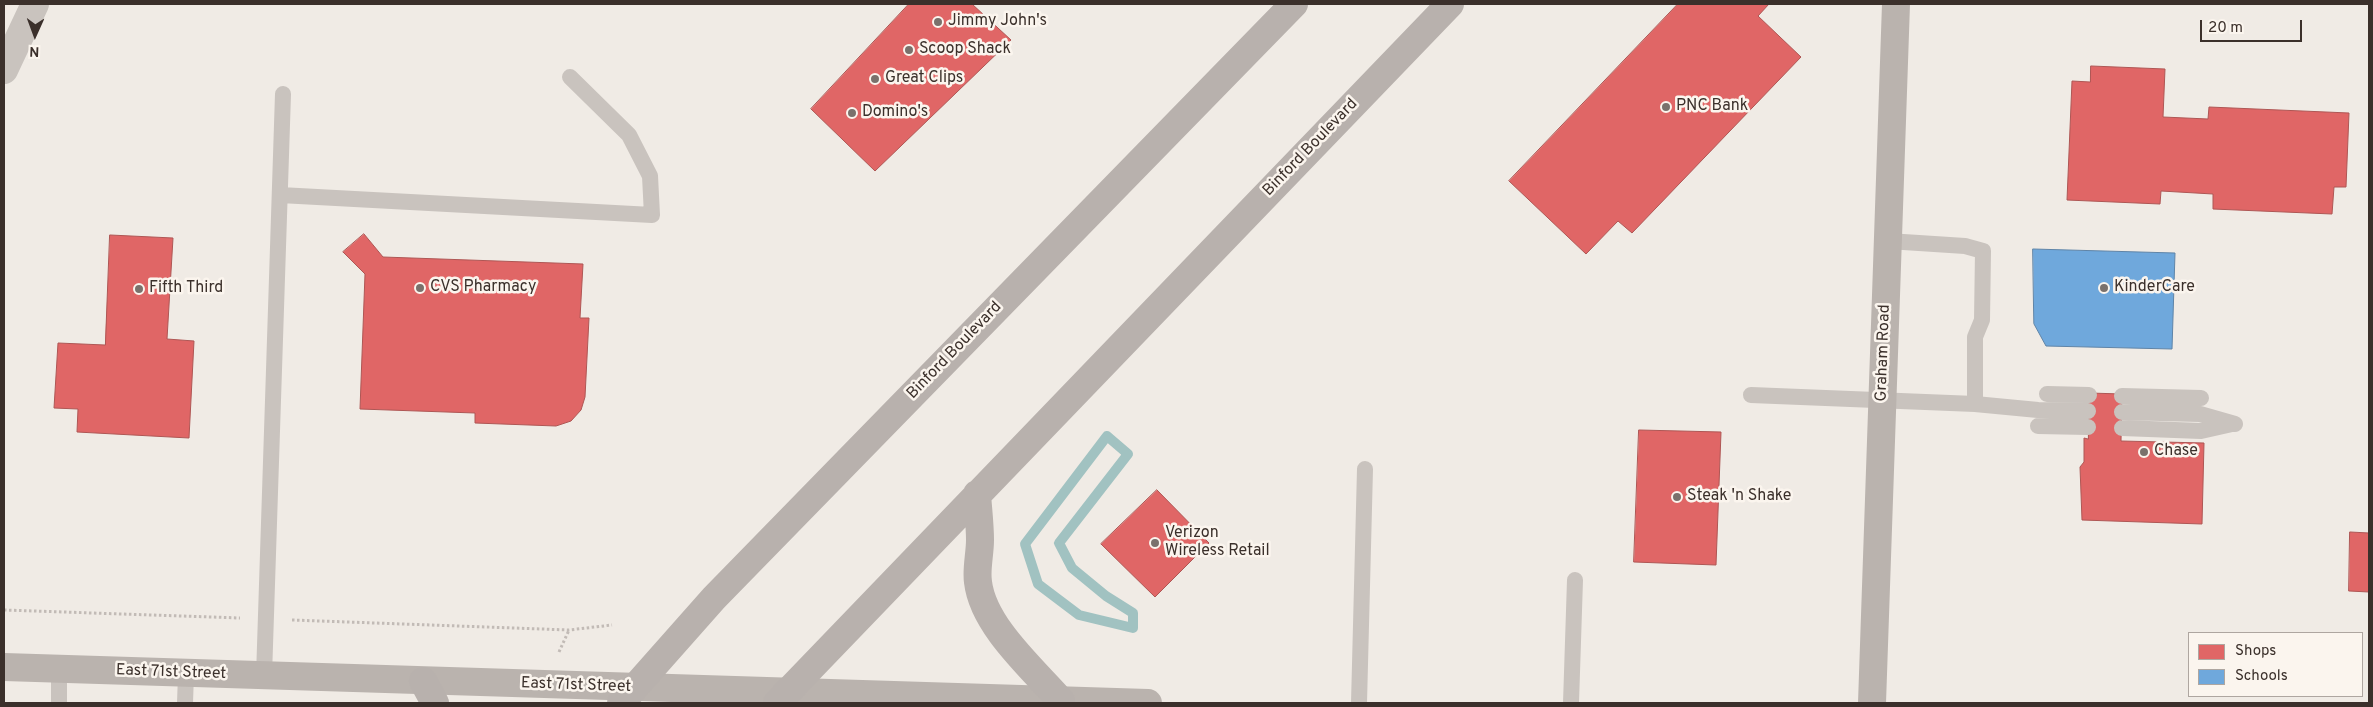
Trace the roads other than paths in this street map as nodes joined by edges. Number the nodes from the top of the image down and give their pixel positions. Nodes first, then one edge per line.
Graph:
1 (35, 4) edge
2 (1294, 4) edge
3 (1450, 4) edge
4 (1896, 4) edge
5 (4, 70) edge
6 (570, 77) dead end
7 (283, 94) dead end
8 (280, 195) junction
9 (1888, 241) junction
10 (2047, 394) dead end
11 (1751, 395) dead end
12 (2201, 398) dead end
13 (1882, 401) junction
14 (1975, 404) junction
15 (2122, 428) dead end
16 (1365, 469) dead end
17 (978, 494) junction
18 (1575, 580) dead end
19 (4, 667) edge
20 (59, 668) junction
21 (186, 674) junction
22 (264, 676) junction
23 (429, 692) edge
24 (628, 695) edge
25 (782, 698) edge
26 (1061, 701) junction
27 (59, 703) edge
28 (185, 703) edge
29 (1148, 703) edge
30 (1359, 703) edge
31 (1571, 703) edge
32 (1872, 703) edge

1 - 5 street
2 - 24 main road, Binford Boulevard
3 - 17 main road, Binford Boulevard
4 - 9 main road, Graham Road
6 - 8 lane
7 - 8 lane
8 - 22 lane
9 - 13 main road, Graham Road
9 - 14 lane
10 - 14 lane
11 - 13 lane
12 - 15 lane
13 - 14 lane
13 - 32 main road, Graham Road
16 - 30 lane
17 - 25 main road, Binford Boulevard
17 - 26 main road
18 - 31 lane
19 - 20 main road, East 71st Street
20 - 21 main road, East 71st Street
20 - 27 lane
21 - 22 main road, East 71st Street
21 - 28 lane
22 - 23 main road, East 71st Street
23 - 24 main road, East 71st Street
24 - 25 main road, East 71st Street
25 - 26 main road, East 71st Street
26 - 29 main road, East 71st Street

